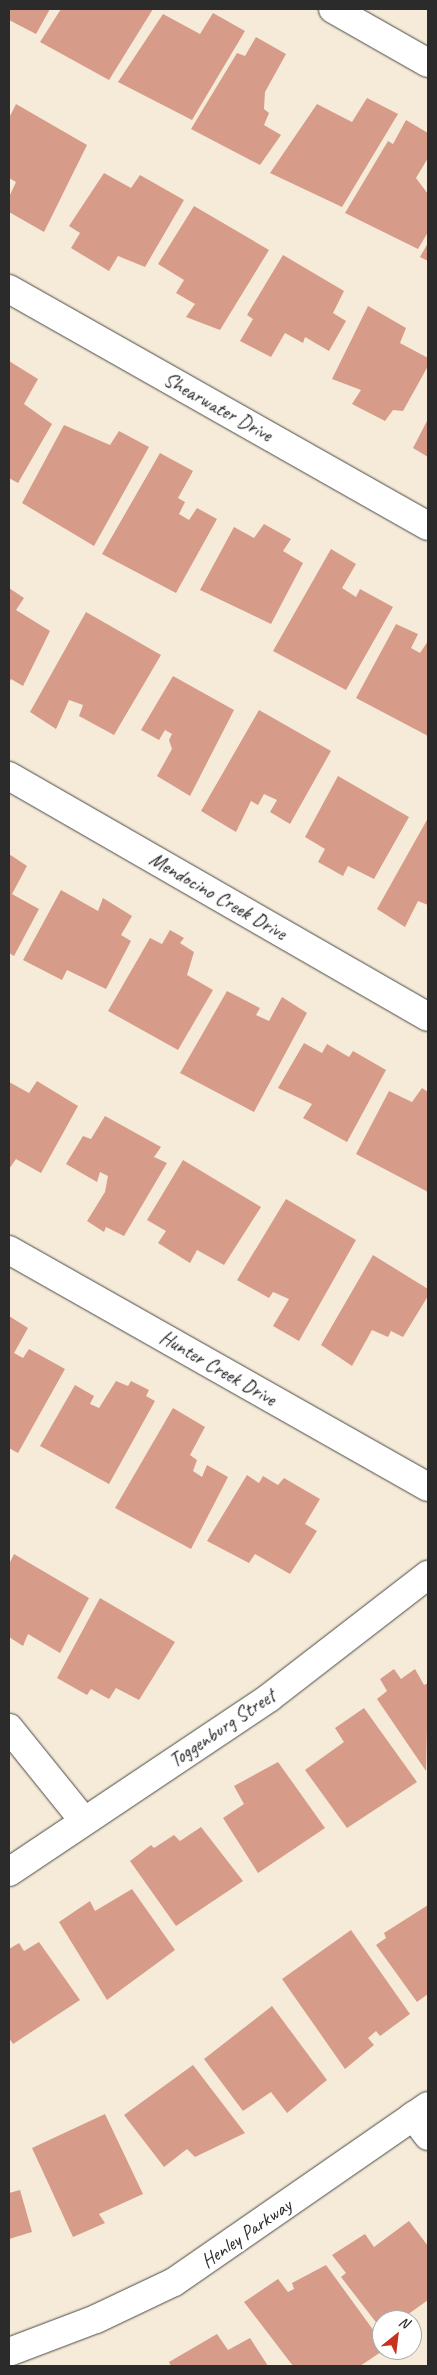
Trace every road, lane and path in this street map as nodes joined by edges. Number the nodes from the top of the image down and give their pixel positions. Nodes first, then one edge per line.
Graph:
1 (333, 9) edge
2 (428, 63) edge
3 (9, 289) edge
4 (428, 526) edge
5 (9, 776) edge
6 (428, 1017) edge
7 (9, 1250) edge
8 (428, 1487) edge
9 (428, 1575) edge
10 (9, 1728) edge
11 (84, 1821) junction
12 (9, 1872) edge
13 (423, 2119) edge
14 (9, 2334) edge
15 (50, 2334) junction
16 (9, 2352) edge

1 - 2 street
3 - 4 street, Shearwater Drive
5 - 6 street, Mendocino Creek Drive
7 - 8 street, Hunter Creek Drive
9 - 11 street, Toggenburg Street
10 - 11 street
11 - 12 street, Toggenburg Street
13 - 15 street, Henley Parkway
14 - 15 street, Henley Parkway
15 - 16 street, Henley Parkway

